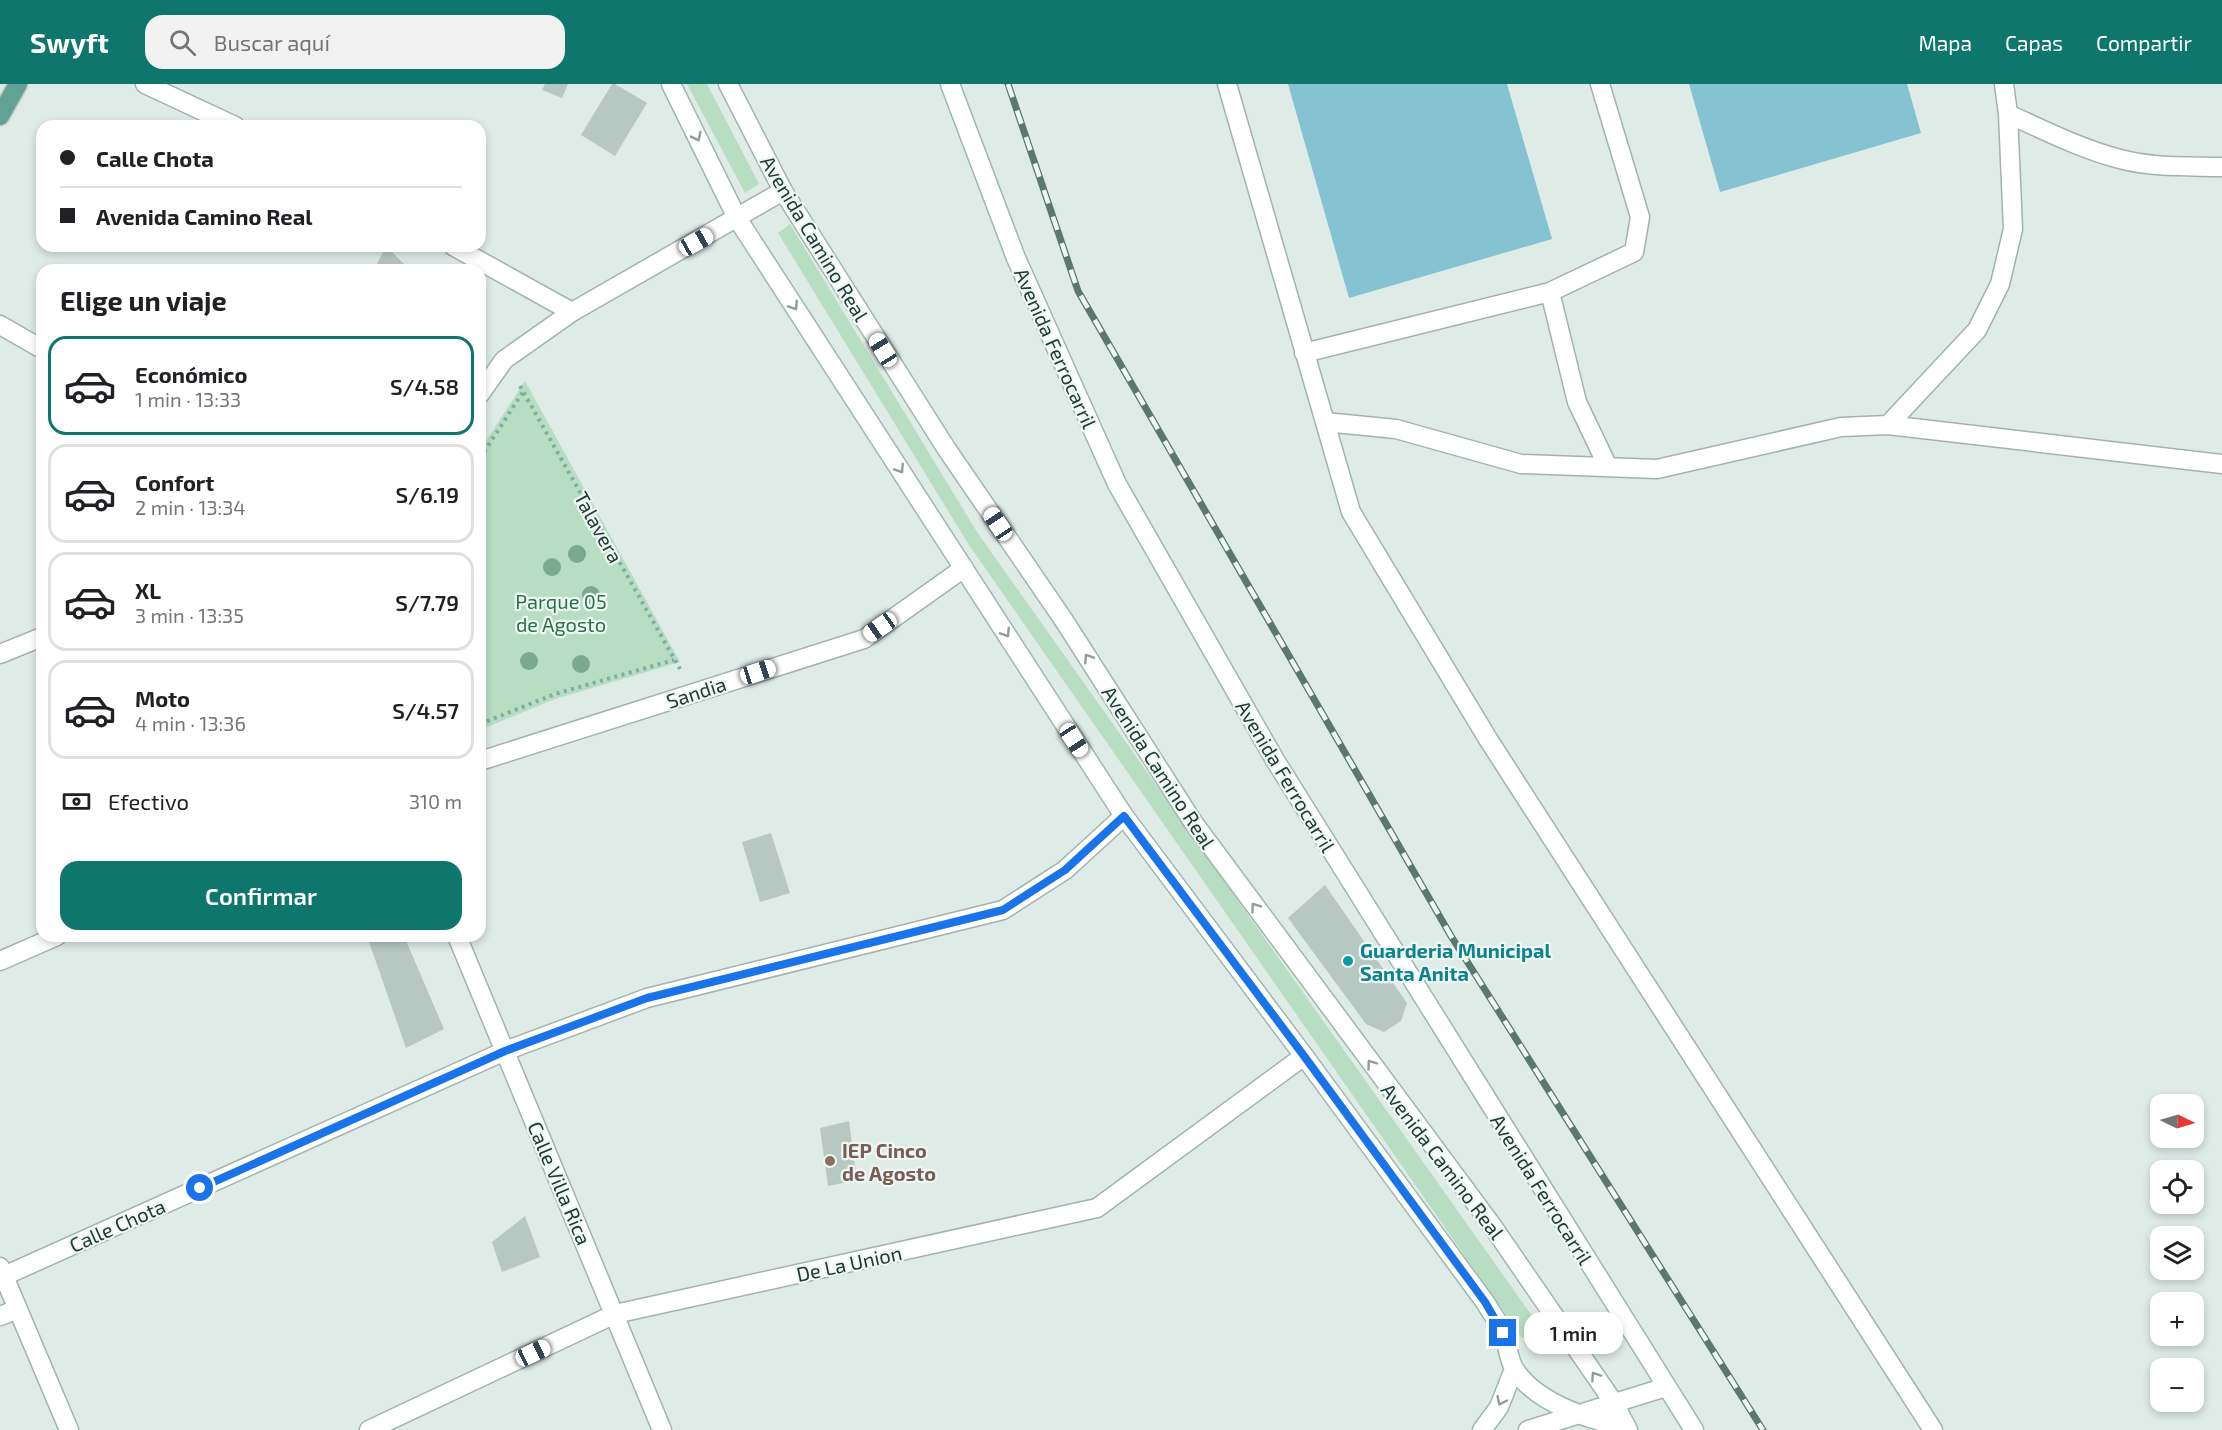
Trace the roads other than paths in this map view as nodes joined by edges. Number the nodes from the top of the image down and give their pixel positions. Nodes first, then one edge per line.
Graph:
1 (18, 84) edge
2 (145, 84) edge
3 (671, 84) edge
4 (728, 84) edge
5 (950, 84) edge
6 (1227, 84) edge
7 (1600, 84) edge
8 (2004, 84) edge
9 (2008, 114) junction
10 (0, 117) edge
11 (222, 120) edge
12 (2222, 167) edge
13 (783, 191) junction
14 (737, 218) junction
15 (464, 252) edge
16 (485, 264) edge
17 (486, 264) edge
18 (1550, 292) junction
19 (572, 312) junction
20 (0, 325) edge
21 (36, 346) edge
22 (1304, 353) junction
23 (486, 386) edge
24 (1325, 422) junction
25 (1888, 425) junction
26 (2222, 464) edge
27 (1608, 467) junction
28 (964, 568) junction
29 (36, 639) edge
30 (0, 654) edge
31 (486, 759) edge
32 (1124, 816) junction
33 (43, 942) edge
34 (460, 942) edge
35 (0, 961) edge
36 (505, 1051) junction
37 (1304, 1056) junction
38 (2, 1272) edge
39 (18, 1310) junction
40 (615, 1314) junction
41 (0, 1317) edge
42 (1514, 1369) junction
43 (1666, 1387) junction
44 (1614, 1403) junction
45 (1579, 1414) junction
46 (1627, 1428) edge
47 (69, 1430) edge
48 (369, 1430) edge
49 (662, 1430) edge
50 (1482, 1430) edge
51 (1528, 1430) edge
52 (1694, 1430) edge
53 (1933, 1430) edge

1 - 10 main road
2 - 11 street
3 -> 14 street, Avenida Camino Real
4 - 13 street, Avenida Camino Real
5 - 43 street, Avenida Ferrocarril
6 - 22 street
7 - 18 street
8 - 9 street
9 - 12 street
9 - 25 street
13 - 14 street
44 -> 13 street, Avenida Camino Real
14 - 19 street
14 -> 28 street, Avenida Camino Real
15 - 16 street
17 - 19 street
18 - 22 street
18 - 27 street
19 - 23 street
20 - 21 street
22 - 24 street
24 - 27 street
24 - 53 street
25 - 26 street
25 - 27 street
28 - 31 street, Sandia
28 -> 32 street, Avenida Camino Real
29 - 30 street
32 - 36 street, Calle Chota
32 - 37 street, Avenida Camino Real
33 - 35 street
34 - 36 street, Calle Villa Rica
36 - 38 street, Calle Chota
36 - 40 street, Calle Villa Rica
37 - 40 street, De La Union
37 - 42 street, Avenida Camino Real
38 - 39 street
39 - 41 street
39 - 47 street
40 - 48 street, De La Union
40 - 49 street, Calle Villa Rica
42 - 45 street, Avenida Camino Real
42 -> 50 street
43 - 44 street
43 - 52 street, Avenida Ferrocarril
44 - 45 street
44 - 46 street, Avenida Camino Real
45 - 46 street, Avenida Camino Real
45 - 51 street

